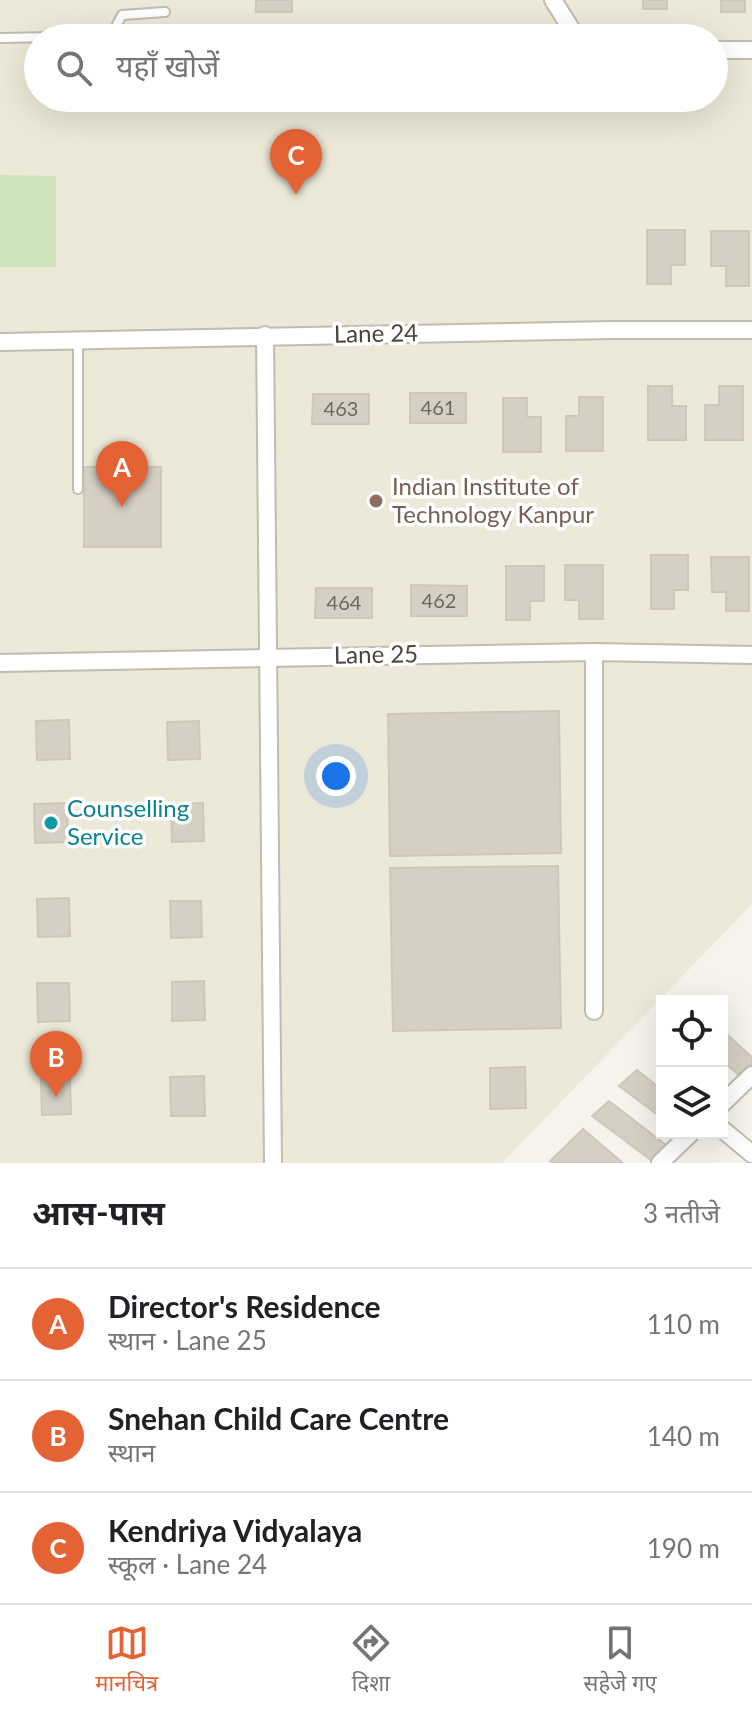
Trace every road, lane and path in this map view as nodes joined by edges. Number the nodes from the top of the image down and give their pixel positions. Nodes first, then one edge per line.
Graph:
1 (553, 0) edge
2 (165, 12) dead end
3 (117, 24) edge
4 (568, 24) edge
5 (0, 38) edge
6 (24, 38) edge
7 (728, 50) edge
8 (752, 50) edge
9 (752, 330) edge
10 (265, 335) junction
11 (78, 340) junction
12 (0, 342) edge
13 (78, 489) dead end
14 (594, 652) junction
15 (752, 655) edge
16 (268, 656) junction
17 (0, 663) edge
18 (594, 1011) dead end
19 (752, 1075) edge
20 (728, 1098) edge
21 (728, 1134) edge
22 (685, 1139) edge
23 (752, 1154) edge
24 (273, 1157) edge
25 (660, 1163) edge

1 - 4 street
2 - 3 lane
5 - 6 lane
7 - 8 street
9 - 10 street, Lane 24
10 - 11 street, Lane 24
10 - 16 street
11 - 12 street, Lane 24
11 - 13 lane
14 - 15 street, Lane 25
14 - 16 street, Lane 25
14 - 18 street
16 - 17 street, Lane 25
16 - 24 street
19 - 20 street
21 - 23 street
22 - 25 street

